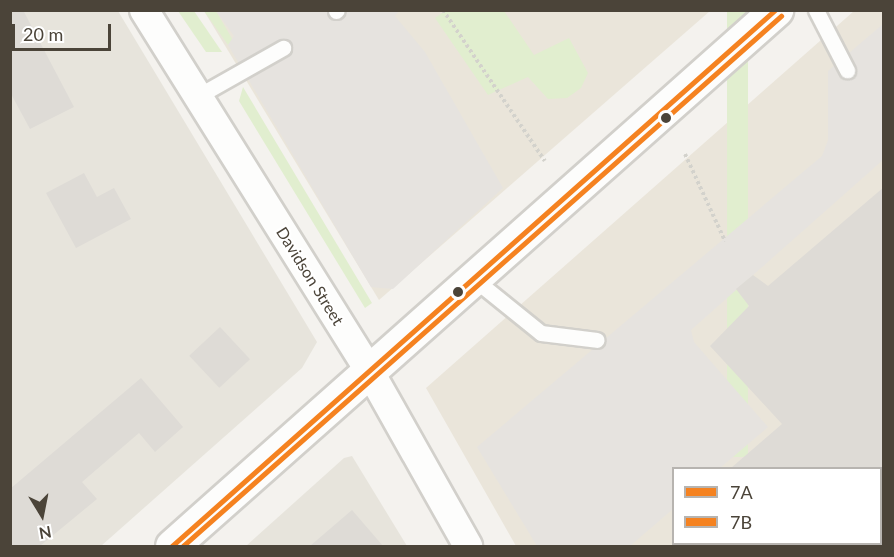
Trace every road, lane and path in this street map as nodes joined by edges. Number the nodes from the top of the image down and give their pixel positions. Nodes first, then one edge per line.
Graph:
1 (144, 10) edge
2 (443, 10) edge
3 (776, 10) edge
4 (816, 10) edge
5 (283, 48) dead end
6 (848, 70) dead end
7 (198, 96) junction
8 (685, 154) dead end
9 (545, 161) dead end
10 (725, 241) dead end
11 (474, 279) junction
12 (597, 340) dead end
13 (370, 372) junction
14 (172, 546) edge
15 (468, 546) edge

1 - 7 street, Davidson Street
2 - 9 path
3 - 11 street
4 - 6 lane
5 - 7 lane
7 - 13 street, Davidson Street
8 - 10 path
11 - 12 lane
11 - 13 street
13 - 14 street
13 - 15 street, Davidson Street

